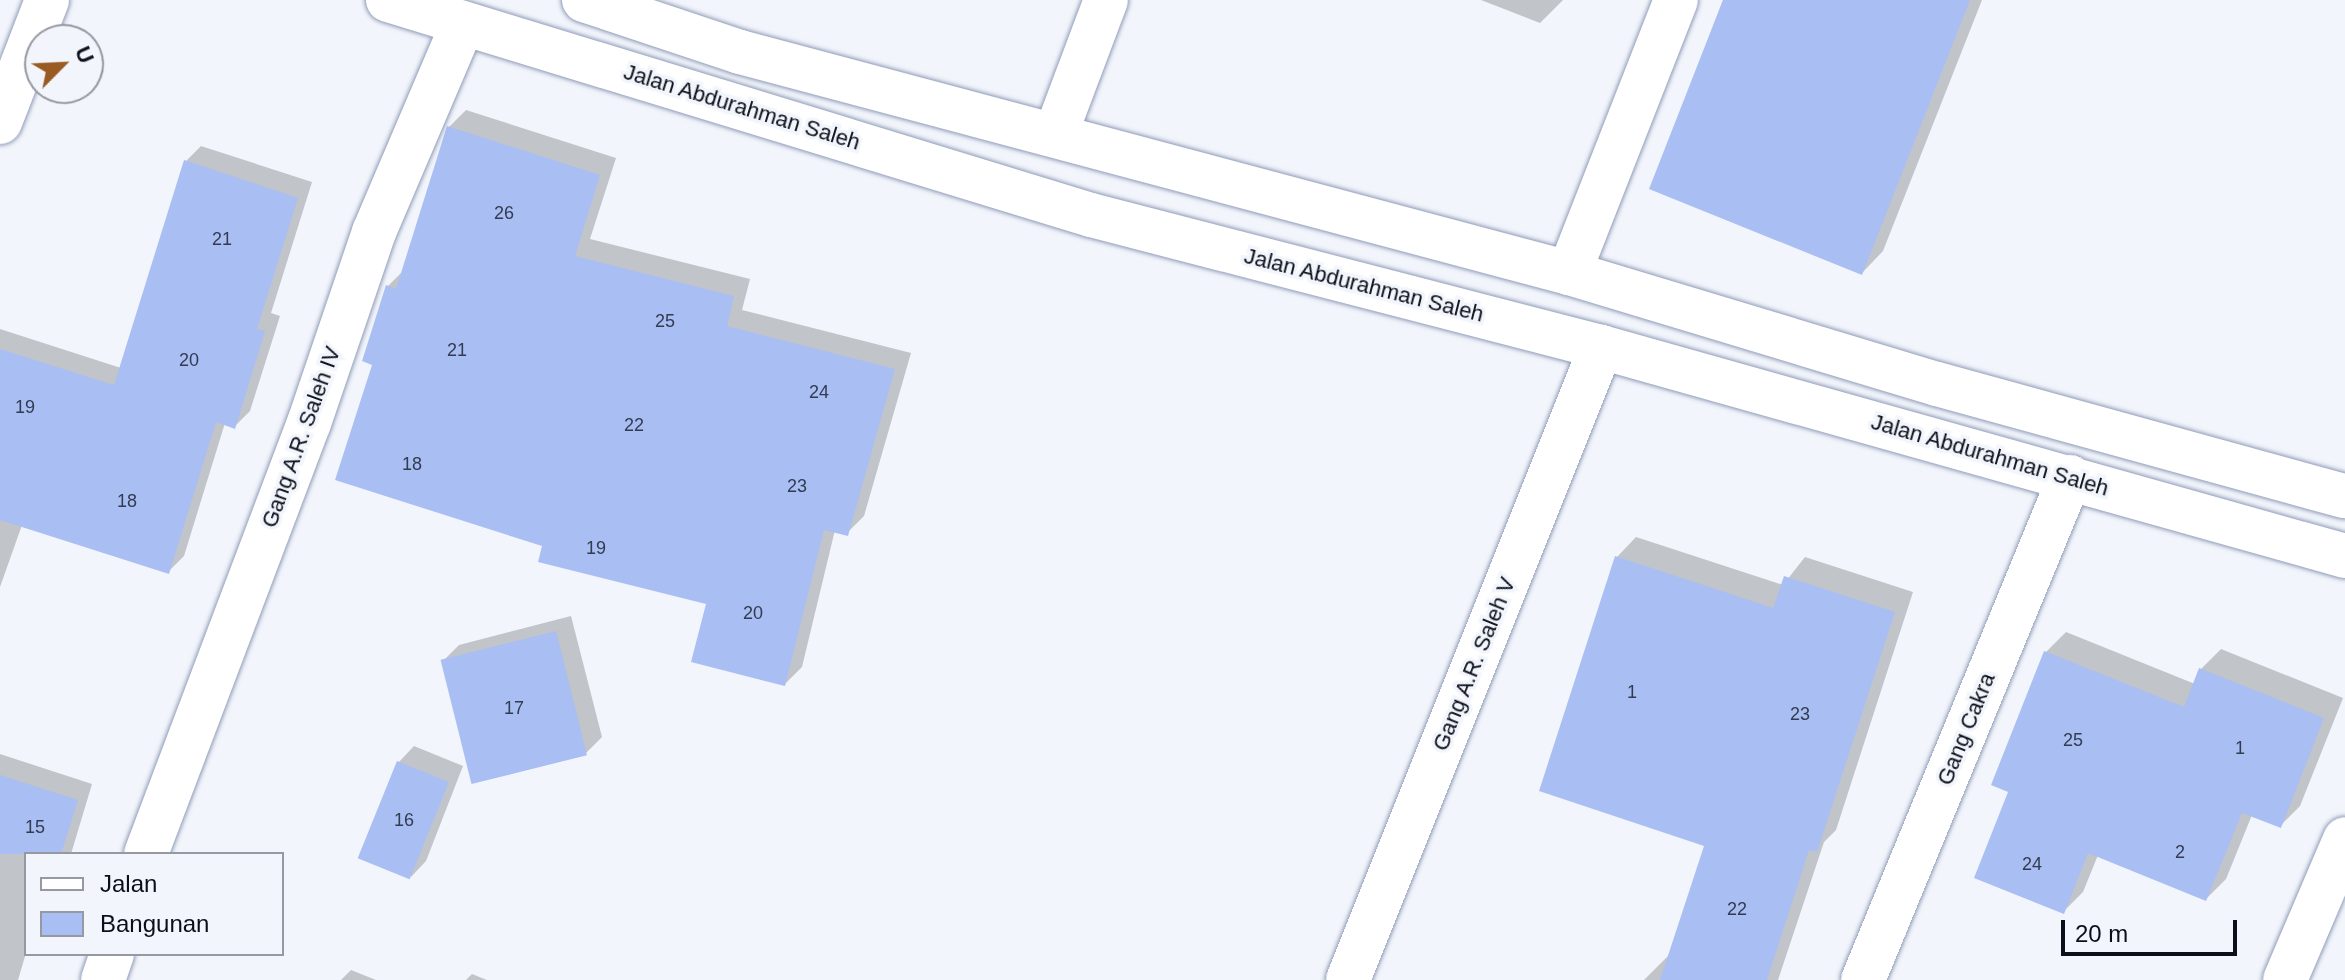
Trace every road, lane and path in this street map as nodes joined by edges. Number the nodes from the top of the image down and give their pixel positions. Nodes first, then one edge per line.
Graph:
1 (47, 0) edge
2 (388, 0) edge
3 (584, 0) edge
4 (1106, 0) edge
5 (1676, 0) edge
6 (631, 7) edge
7 (463, 23) junction
8 (740, 52) junction
9 (723, 100) junction
10 (0, 122) edge
11 (1056, 133) junction
12 (1569, 273) junction
13 (1601, 347) junction
14 (2070, 477) junction
15 (2345, 496) edge
16 (2345, 556) edge
17 (2345, 839) edge
18 (147, 852) edge
19 (111, 956) edge
20 (103, 980) edge
21 (1348, 980) edge
22 (1863, 980) edge
23 (2285, 980) edge

1 - 10 street
2 - 7 street, Jalan Abdurahman Saleh
3 - 6 street
4 - 11 street
5 - 12 street
6 - 8 street
7 - 9 street, Jalan Abdurahman Saleh
7 - 18 street, Gang A.R. Saleh IV
8 - 9 street
8 - 11 street
9 - 13 street, Jalan Abdurahman Saleh
11 - 12 street
12 - 15 street
13 - 14 street, Jalan Abdurahman Saleh
13 - 21 street, Gang A.R. Saleh V
14 - 16 street, Jalan Abdurahman Saleh
14 - 22 street, Gang Cakra
17 - 23 street
19 - 20 street

